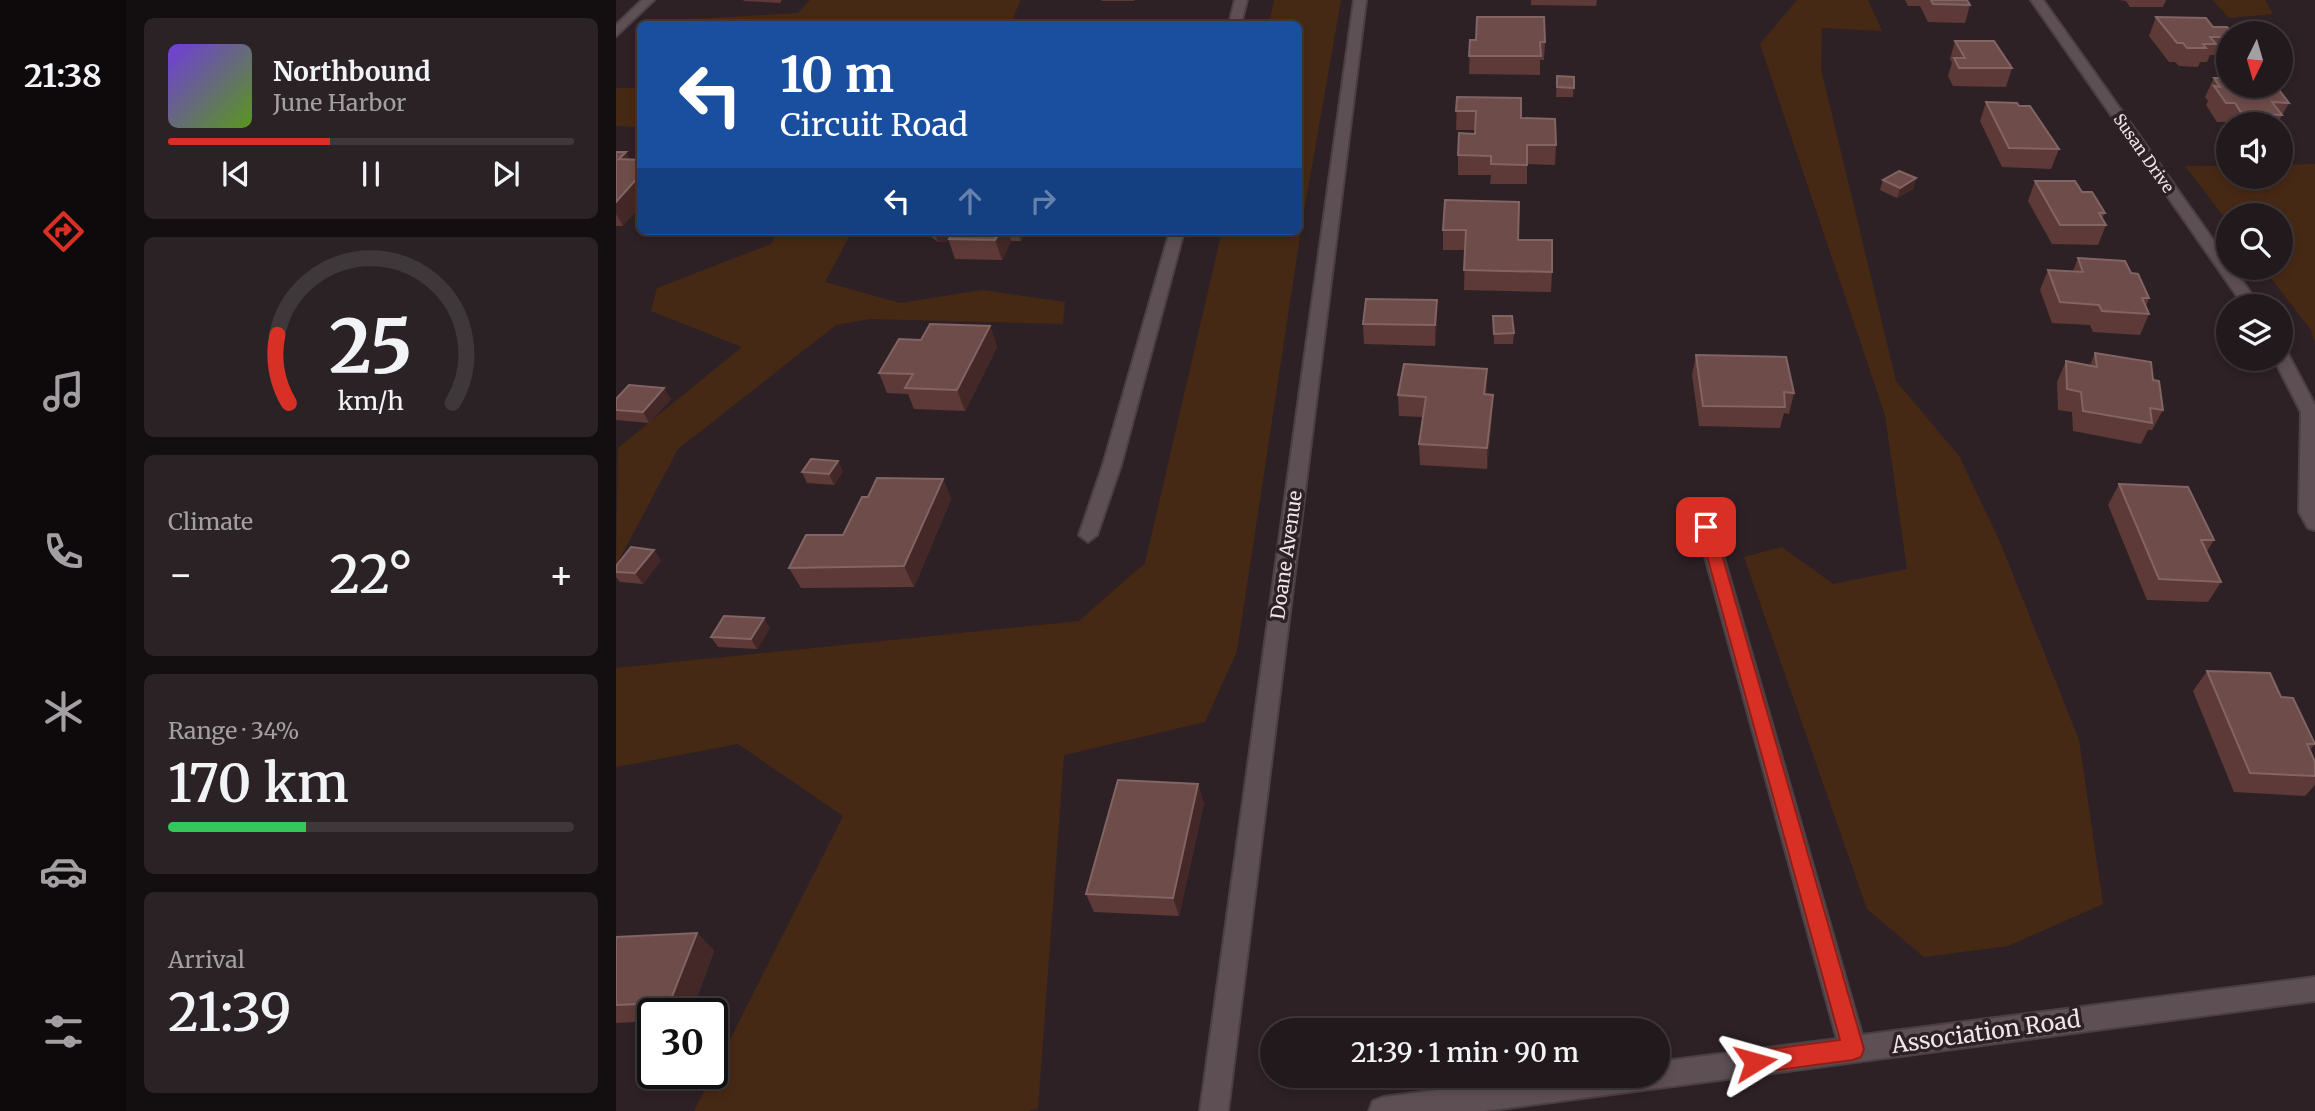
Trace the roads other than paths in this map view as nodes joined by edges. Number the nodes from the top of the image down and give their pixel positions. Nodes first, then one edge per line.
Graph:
1 (648, 0) edge
2 (1241, 0) edge
3 (1360, 0) edge
4 (2037, 0) edge
5 (1236, 21) edge
6 (616, 32) edge
7 (1176, 235) edge
8 (2244, 294) edge
9 (2289, 371) edge
10 (2315, 523) edge
11 (1706, 527) dead end
12 (1088, 535) dead end
13 (2315, 989) edge
14 (1853, 1049) junction
15 (1670, 1073) edge
16 (1558, 1088) edge
17 (1214, 1111) edge
18 (1383, 1111) edge

1 - 6 street
2 - 5 street
3 - 17 street, Doane Avenue
4 - 8 street, Susan Drive
7 - 12 street
9 - 10 street
11 - 14 street
13 - 14 street, Association Road
14 - 15 street, Association Road
16 - 18 street

